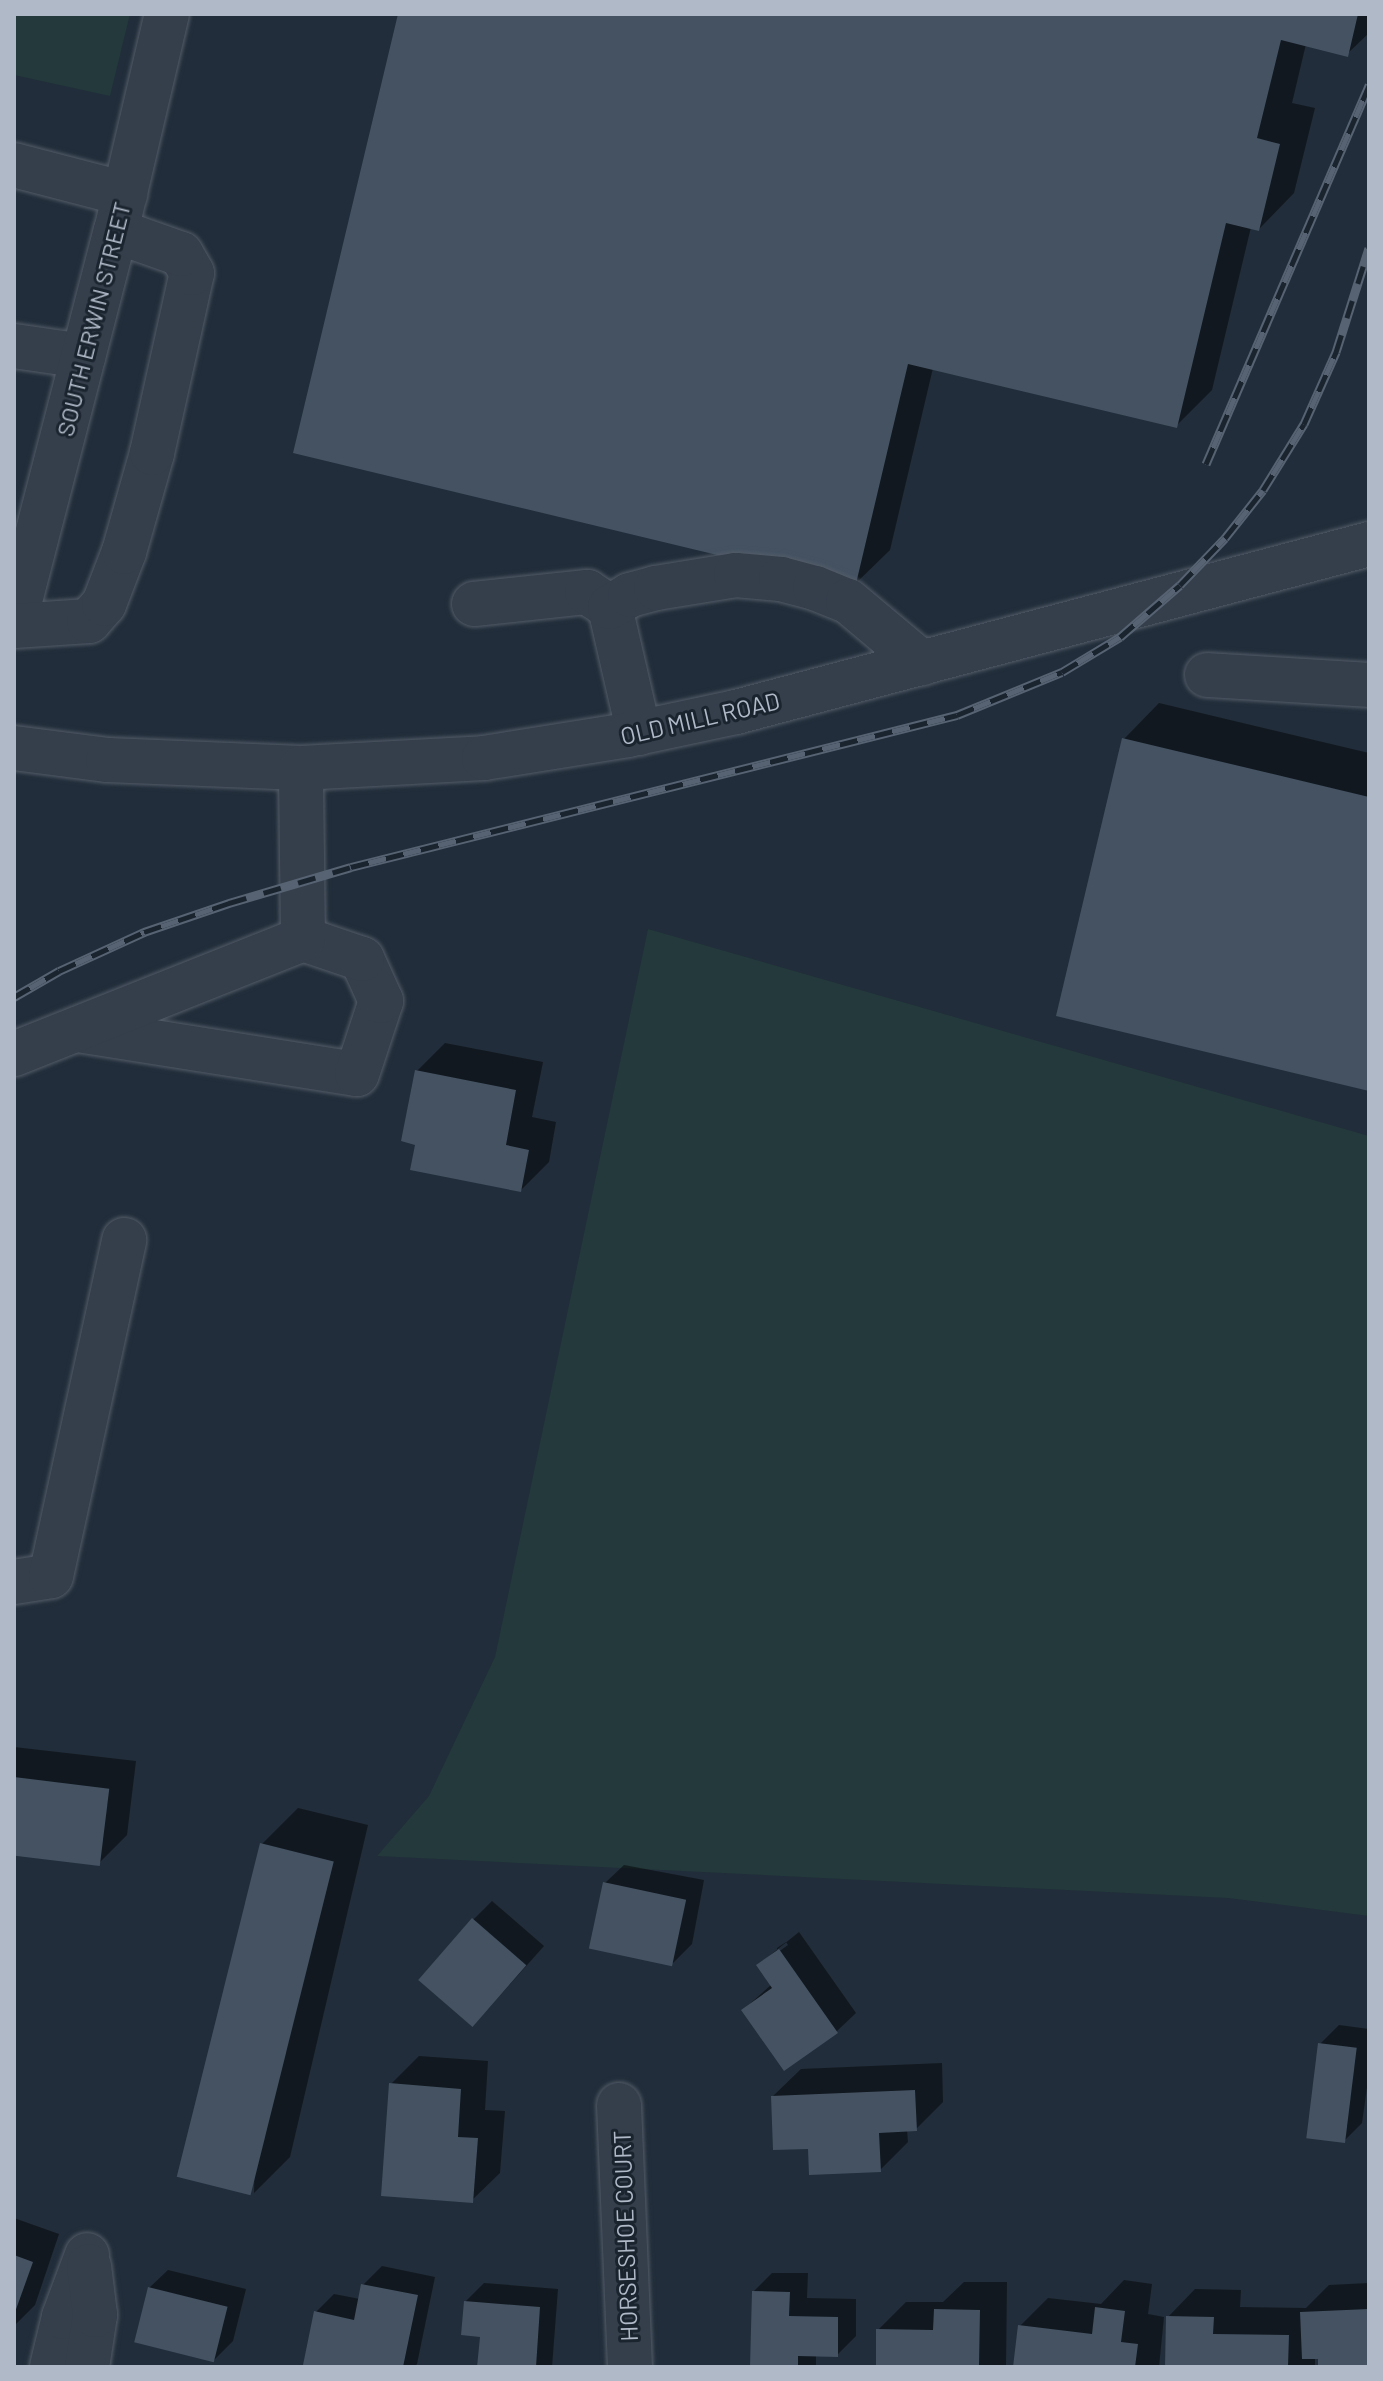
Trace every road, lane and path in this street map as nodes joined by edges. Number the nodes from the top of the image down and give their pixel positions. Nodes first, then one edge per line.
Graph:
1 (167, 14) edge
2 (14, 165) edge
3 (121, 213) junction
4 (14, 346) edge
5 (83, 356) junction
6 (1369, 544) edge
7 (474, 604) dead end
8 (610, 607) junction
9 (14, 625) edge
10 (922, 663) junction
11 (1207, 675) dead end
12 (1369, 685) edge
13 (639, 733) junction
14 (14, 748) edge
15 (301, 768) junction
16 (303, 939) junction
17 (78, 1030) junction
18 (14, 1054) edge
19 (124, 1240) dead end
20 (14, 1582) edge
21 (619, 2105) dead end
22 (52, 2367) edge
23 (87, 2367) edge
24 (630, 2367) edge

1 - 3 street, SOUTH ERWIN STREET
2 - 3 street
3 - 5 street, SOUTH ERWIN STREET
3 - 9 street
4 - 5 street
5 - 9 street, SOUTH ERWIN STREET
6 - 10 street, OLD MILL ROAD
7 - 8 street
8 - 10 street
8 - 13 street
10 - 13 street, OLD MILL ROAD
11 - 12 street
13 - 15 street, OLD MILL ROAD
14 - 15 street, OLD MILL ROAD
15 - 16 street
16 - 17 street
16 - 17 street
17 - 18 street
19 - 20 street
21 - 24 street, HORSESHOE COURT
22 - 23 street

